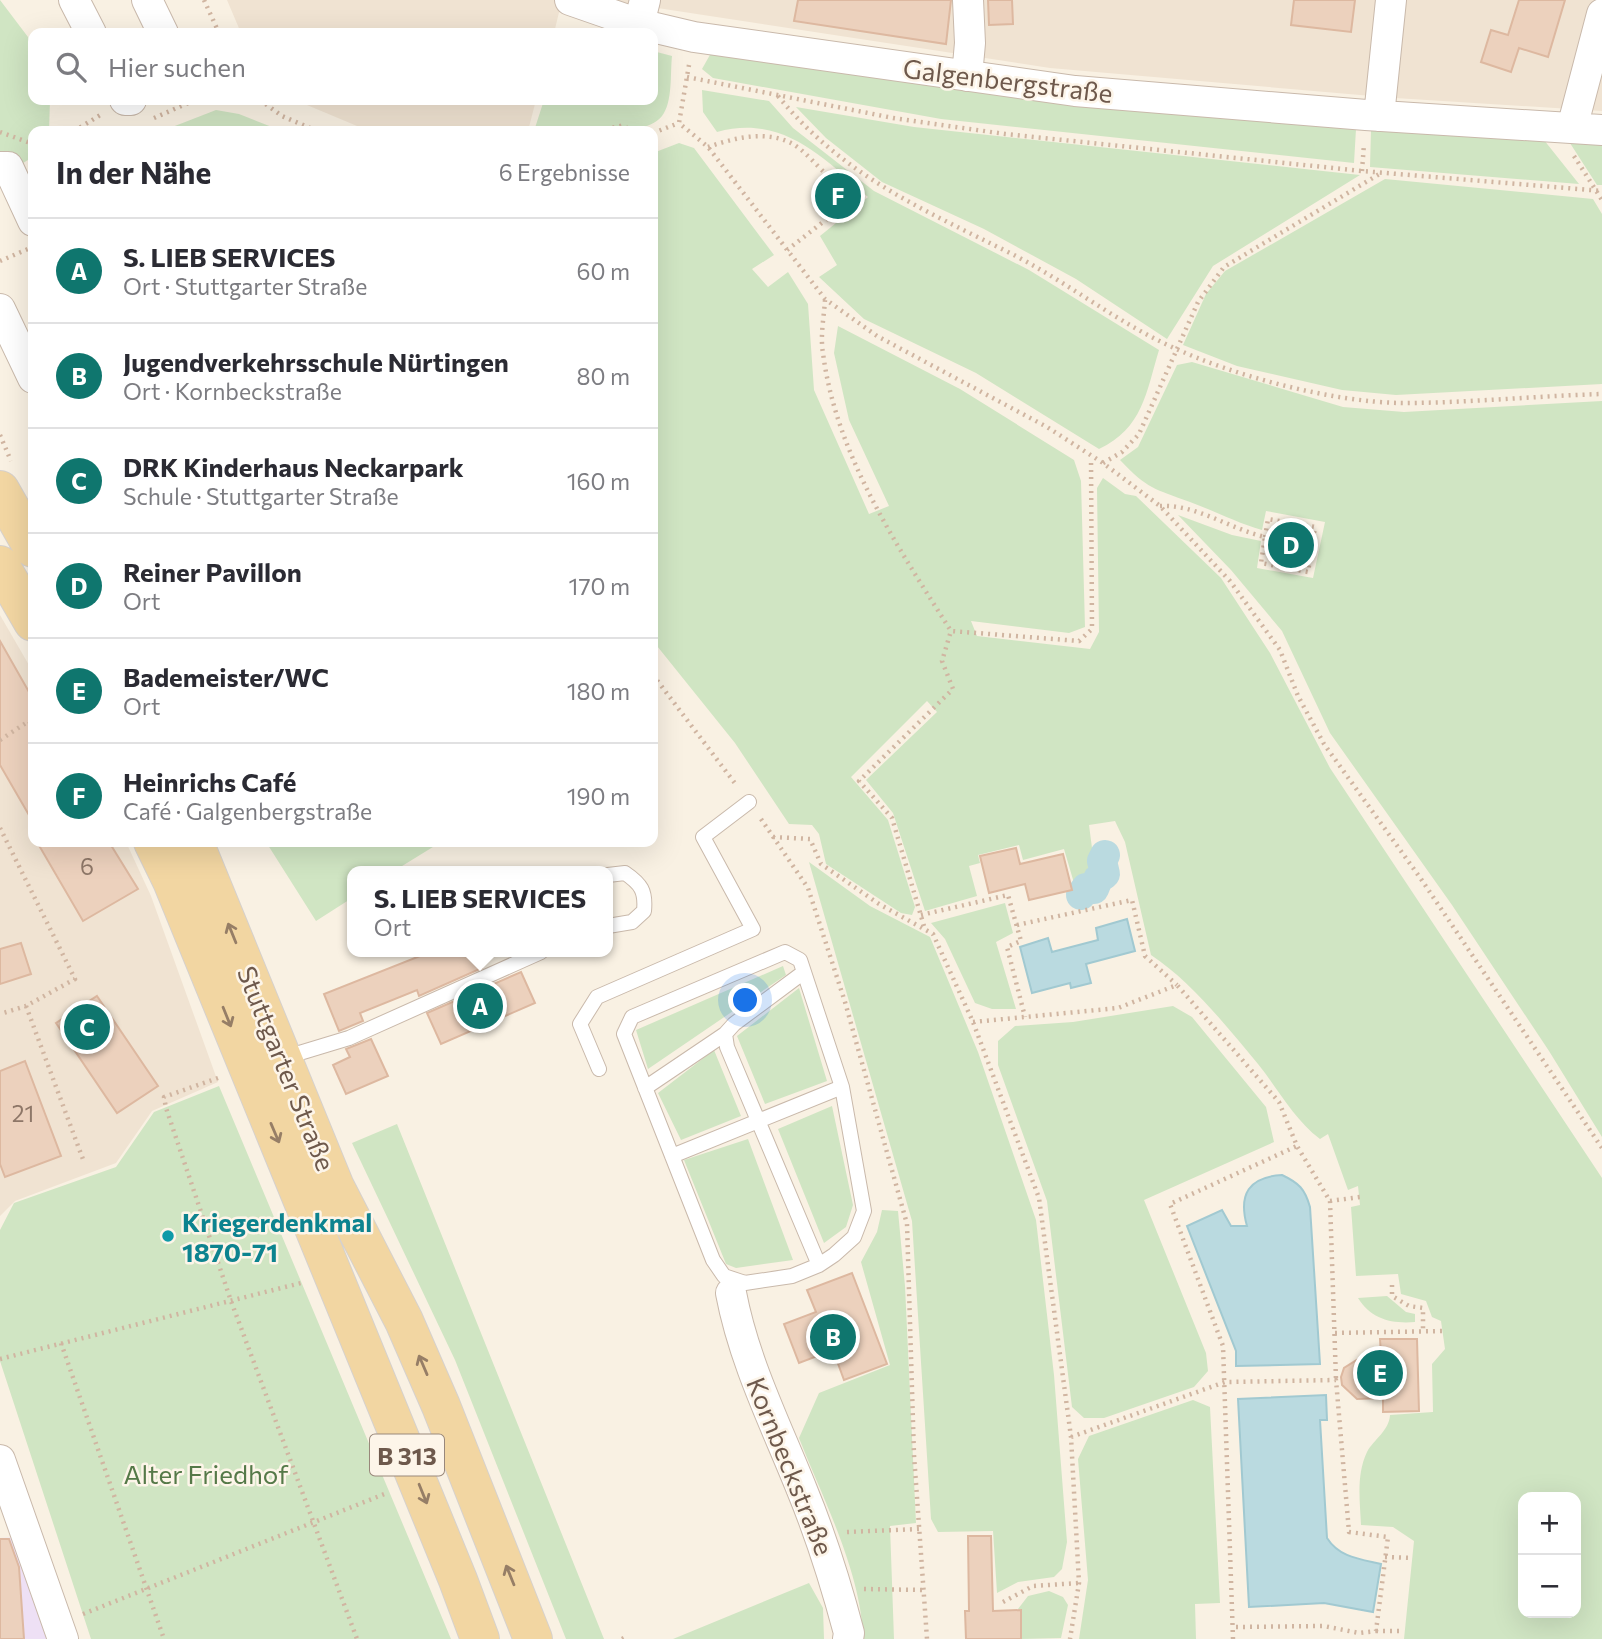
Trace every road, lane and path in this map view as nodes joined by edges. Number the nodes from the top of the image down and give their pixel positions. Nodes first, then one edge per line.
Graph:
1 (74, 0) edge
2 (147, 0) edge
3 (204, 0) edge
4 (570, 0) edge
5 (968, 0) edge
6 (1391, 0) edge
7 (642, 12) edge
8 (1602, 15) edge
9 (88, 28) edge
10 (161, 28) edge
11 (217, 28) edge
12 (967, 76) junction
13 (778, 96) junction
14 (266, 105) edge
15 (1379, 116) junction
16 (679, 123) junction
17 (304, 126) edge
18 (1572, 128) junction
19 (1602, 130) edge
20 (658, 131) edge
21 (708, 147) junction
22 (0, 167) edge
23 (1384, 172) junction
24 (825, 173) dead end
25 (1599, 191) edge
26 (1602, 200) edge
27 (28, 209) edge
28 (836, 212) dead end
29 (28, 249) edge
30 (787, 250) junction
31 (0, 261) edge
32 (825, 299) junction
33 (0, 309) edge
34 (1175, 348) junction
35 (28, 368) edge
36 (1602, 394) edge
37 (1091, 458) junction
38 (1102, 463) junction
39 (0, 490) edge
40 (1160, 506) junction
41 (1265, 537) junction
42 (28, 539) edge
43 (0, 565) edge
44 (28, 613) edge
45 (951, 631) junction
46 (658, 681) edge
47 (28, 722) edge
48 (700, 736) dead end
49 (0, 740) edge
50 (749, 802) dead end
51 (0, 828) edge
52 (773, 837) dead end
53 (155, 847) edge
54 (195, 847) edge
55 (613, 874) edge
56 (920, 915) junction
57 (613, 925) edge
58 (1017, 925) junction
59 (925, 927) junction
60 (530, 957) edge
61 (804, 972) junction
62 (1177, 985) junction
63 (26, 1006) junction
64 (0, 1014) edge
65 (1025, 1017) junction
66 (973, 1022) junction
67 (725, 1034) junction
68 (258, 1067) junction
69 (599, 1069) dead end
70 (842, 1087) junction
71 (645, 1088) junction
72 (757, 1122) junction
73 (1297, 1146) junction
74 (1602, 1148) edge
75 (672, 1156) junction
76 (84, 1162) dead end
77 (1360, 1197) dead end
78 (1330, 1201) junction
79 (819, 1265) junction
80 (307, 1281) dead end
81 (1392, 1285) dead end
82 (732, 1286) junction
83 (231, 1301) junction
84 (1423, 1331) junction
85 (1443, 1331) dead end
86 (1335, 1333) junction
87 (61, 1343) junction
88 (0, 1359) edge
89 (1336, 1380) junction
90 (1224, 1382) junction
91 (1071, 1437) junction
92 (0, 1460) edge
93 (396, 1489) dead end
94 (314, 1524) junction
95 (919, 1529) dead end
96 (819, 1533) junction
97 (1385, 1557) junction
98 (1413, 1558) dead end
99 (1079, 1583) junction
100 (838, 1589) junction
101 (146, 1590) junction
102 (923, 1590) dead end
103 (1003, 1602) dead end
104 (1234, 1627) junction
105 (1376, 1631) junction
106 (1404, 1631) dead end
107 (60, 1632) edge
108 (1358, 1636) edge
109 (164, 1639) edge
110 (357, 1639) edge
111 (480, 1639) edge
112 (533, 1639) edge
113 (848, 1639) edge
114 (1070, 1639) edge
115 (1233, 1639) edge

1 - 9 street
2 - 10 street
3 - 11 path
4 - 7 street, Galgenbergstraße
5 - 12 street
6 - 15 street
7 - 12 street, Galgenbergstraße
8 - 18 street
12 - 15 street, Galgenbergstraße
13 - 16 path
13 - 23 path
13 - 34 path
14 - 17 path
15 - 18 street, Galgenbergstraße
16 - 20 path
16 - 21 path
18 - 19 street, Galgenbergstraße
21 - 24 path
21 - 30 path
22 - 27 street
23 - 25 path
23 - 34 path
25 - 26 path
28 - 30 path
29 - 31 path
30 - 32 path
32 - 37 path
32 - 45 path
33 - 35 street
34 - 36 path
34 - 38 path
37 - 38 path
37 - 45 path
38 - 40 path
39 - 42 main road
40 - 41 path
40 - 74 path
41 - 41 path
43 - 44 main road
45 - 56 path
46 - 48 path
47 - 49 path
50 - 69 lane
51 - 63 path
52 - 59 path
53 -> 68 main road, Stuttgarter Straße / B 313
68 -> 54 main road, Stuttgarter Straße / B 313
55 - 57 lane
56 - 58 path
56 - 59 path
58 - 62 path
58 - 65 path
59 - 66 path
60 - 68 lane
61 - 67 lane
61 - 70 lane
61 - 71 lane
62 - 65 path
62 - 73 path
63 - 64 path
63 - 76 path
65 - 66 path
66 - 91 path
67 - 71 lane
67 - 72 lane
68 - 83 path
68 -> 111 main road, Stuttgarter Straße / B 313
112 -> 68 main road, Stuttgarter Straße / B 313
70 - 72 lane
70 - 79 lane
71 - 75 lane
72 - 75 lane
72 - 79 lane
73 - 78 path
73 - 90 path
75 - 82 lane
77 - 78 path
78 - 86 path
79 - 82 lane
80 - 83 path
81 - 84 path
82 - 96 street, Kornbeckstraße
83 - 87 path
83 - 94 path
84 - 85 path
84 - 86 path
86 - 89 path
87 - 88 path
87 - 101 path
89 - 90 path
89 - 97 path
90 - 91 path
90 - 104 path
91 - 99 path
92 - 107 street
93 - 94 path
94 - 101 path
94 - 110 path
95 - 96 path
96 - 100 street, Kornbeckstraße
97 - 98 path
97 - 105 path
99 - 103 path
99 - 114 path
100 - 102 path
100 - 113 street, Kornbeckstraße
101 - 107 path
101 - 109 path
104 - 108 path
104 - 115 path
105 - 106 path
105 - 108 path

